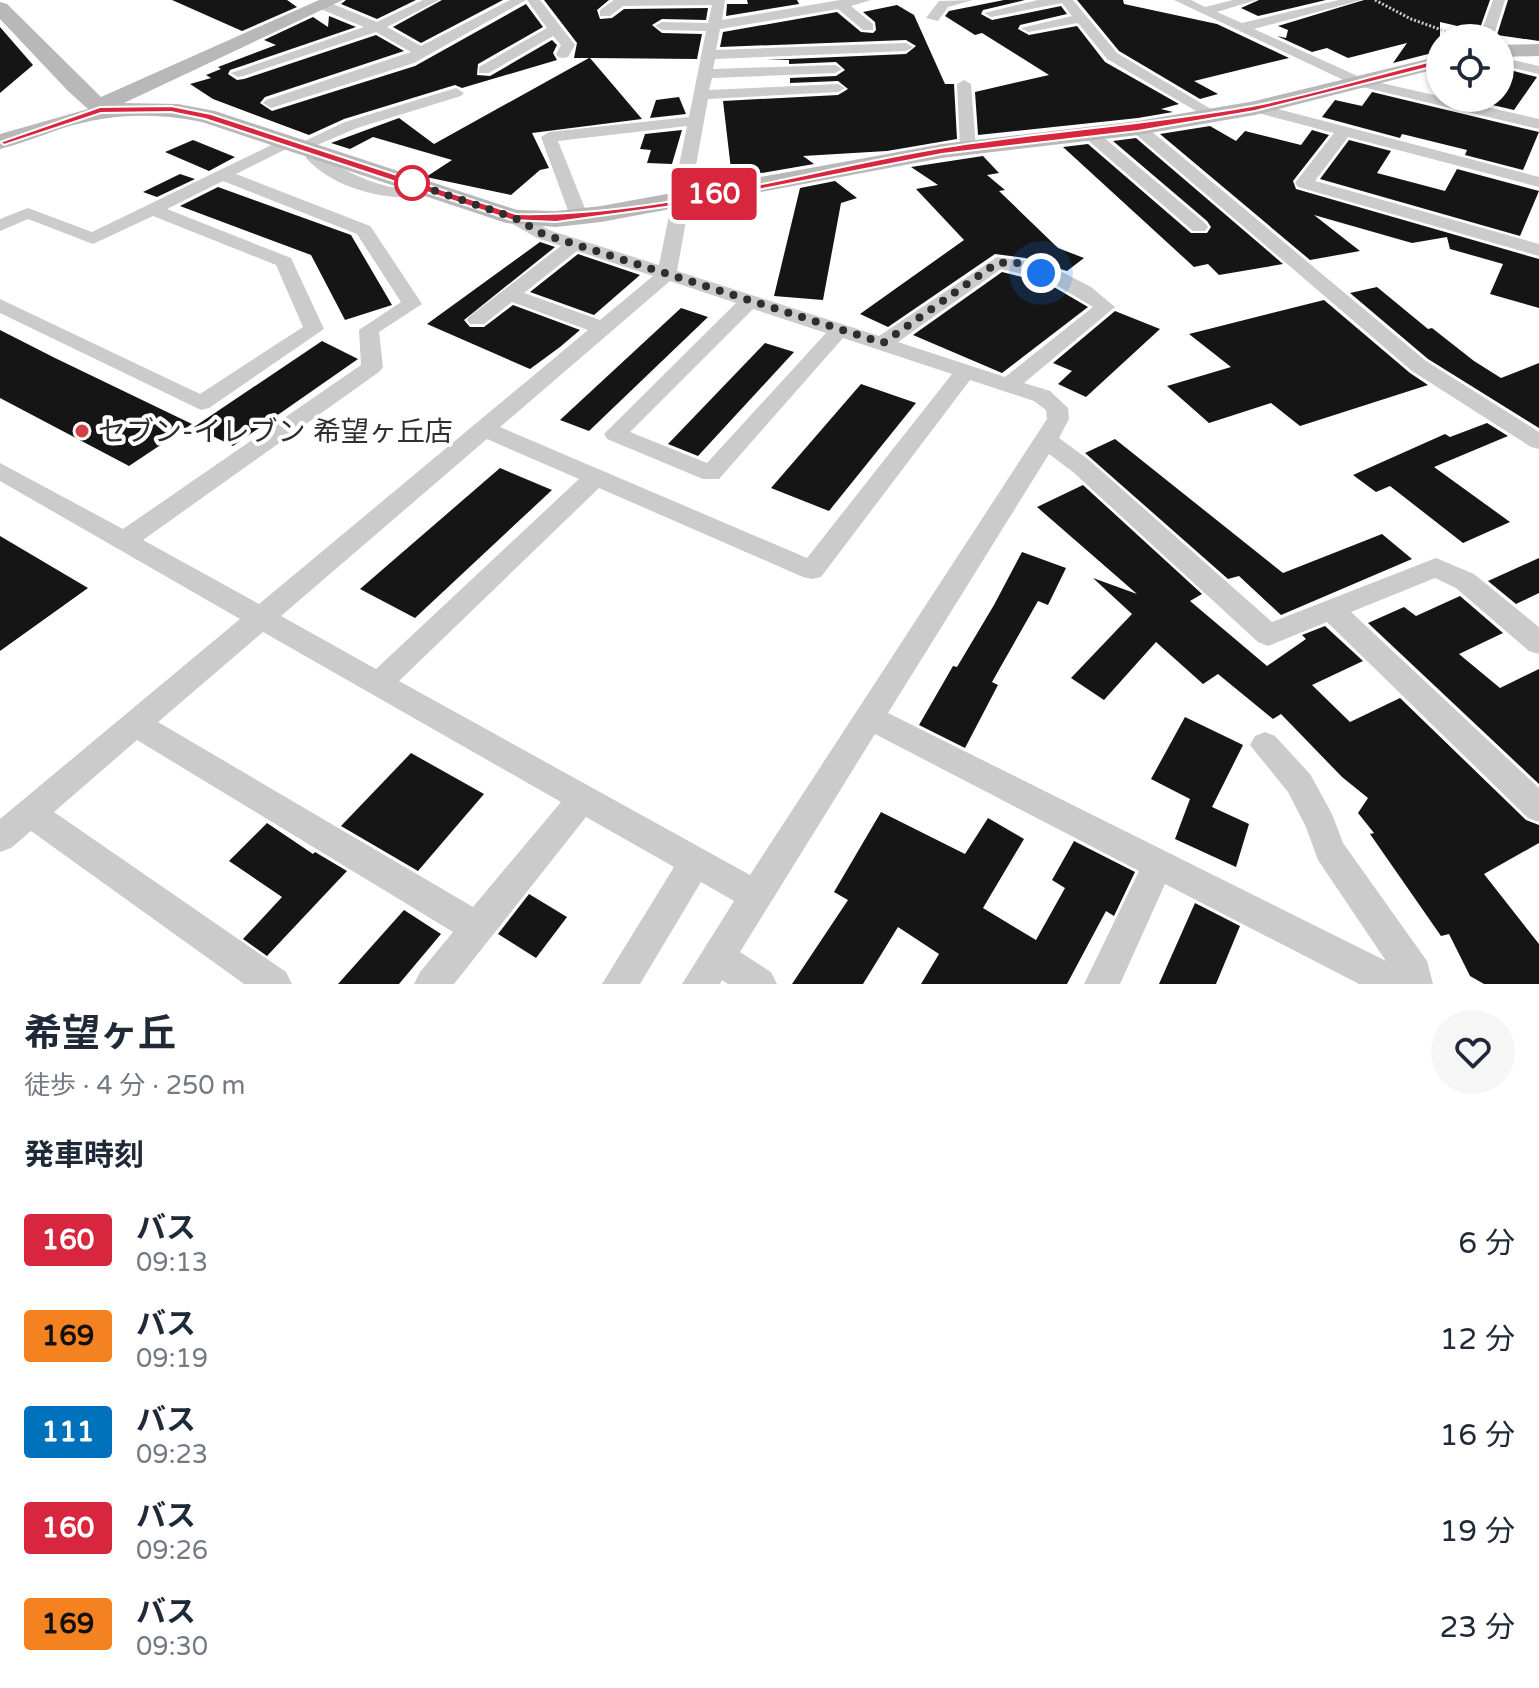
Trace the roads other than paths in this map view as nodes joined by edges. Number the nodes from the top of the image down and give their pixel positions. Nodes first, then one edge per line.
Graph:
1 (433, 0) edge
2 (520, 0) edge
3 (533, 0) edge
4 (719, 0) edge
5 (865, 0) edge
6 (967, 0) edge
7 (1058, 0) edge
8 (1066, 0) edge
9 (1180, 0) edge
10 (1250, 0) edge
11 (1355, 0) edge
12 (1499, 0) edge
13 (328, 2) edge
14 (840, 4) junction
15 (0, 8) edge
16 (1203, 11) junction
17 (605, 13) dead end
18 (991, 13) dead end
19 (933, 18) dead end
20 (1082, 18) junction
21 (1491, 24) edge
22 (716, 25) junction
23 (662, 26) dead end
24 (377, 27) junction
25 (868, 27) dead end
26 (1028, 28) dead end
27 (1240, 28) junction
28 (555, 29) junction
29 (906, 47) dead end
30 (1539, 50) edge
31 (1514, 51) edge
32 (421, 52) junction
33 (563, 54) dead end
34 (710, 55) junction
35 (1514, 64) edge
36 (1426, 65) edge
37 (835, 69) dead end
38 (484, 70) dead end
39 (1539, 70) edge
40 (238, 73) dead end
41 (706, 74) junction
42 (1359, 82) junction
43 (964, 84) dead end
44 (838, 88) dead end
45 (456, 93) dead end
46 (702, 95) junction
47 (271, 103) dead end
48 (100, 108) junction
49 (1255, 108) junction
50 (1213, 115) junction
51 (696, 122) junction
52 (1539, 124) edge
53 (1138, 128) junction
54 (1344, 131) junction
55 (1089, 133) junction
56 (0, 142) edge
57 (301, 146) junction
58 (968, 148) junction
59 (1539, 159) edge
60 (223, 175) junction
61 (1534, 180) edge
62 (680, 202) junction
63 (154, 210) junction
64 (579, 216) junction
65 (515, 218) junction
66 (0, 226) edge
67 (1199, 227) dead end
68 (575, 244) junction
69 (1539, 250) edge
70 (667, 274) junction
71 (510, 295) junction
72 (750, 300) junction
73 (0, 305) edge
74 (477, 320) dead end
75 (603, 328) junction
76 (840, 329) junction
77 (883, 343) junction
78 (966, 371) junction
79 (1008, 385) junction
80 (484, 429) junction
81 (1046, 440) junction
82 (1539, 442) edge
83 (0, 471) edge
84 (596, 477) junction
85 (125, 540) junction
86 (1330, 609) junction
87 (264, 617) junction
88 (1539, 643) edge
89 (379, 683) junction
90 (870, 718) junction
91 (136, 724) junction
92 (1265, 745) dead end
93 (582, 799) junction
94 (1539, 808) edge
95 (30, 813) junction
96 (0, 838) edge
97 (695, 862) junction
98 (1158, 865) junction
99 (756, 896) junction
100 (478, 928) junction
101 (708, 971) edge
102 (274, 984) edge
103 (432, 984) edge
104 (620, 984) edge
105 (759, 984) edge
106 (1102, 984) edge
107 (1395, 984) edge
108 (1415, 984) edge

1 - 24 street
2 - 32 street
3 - 28 street
4 - 17 street
4 - 22 street
5 - 14 street
6 - 19 street
7 - 18 street
8 - 20 street
9 - 16 street
10 - 16 street
11 - 27 street
12 - 21 street
13 - 24 street
13 - 48 main road
14 - 22 street
14 - 25 street
15 - 48 main road
16 - 27 street
20 - 26 street
20 - 50 street
22 - 23 street
22 - 34 street
24 - 32 street
24 - 40 street
27 - 42 street
28 - 33 street
28 - 38 street
29 - 34 street
30 - 31 main road
32 - 47 street
34 - 41 street
35 - 39 street
36 - 42 main road
37 - 41 street
41 - 46 street
42 - 49 main road
42 - 52 street
43 - 58 street
44 - 46 street
45 - 57 street
46 - 51 street
48 - 56 main road
48 - 57 main road
49 - 50 main road
49 - 54 street
50 - 53 main road
51 - 62 street
51 - 64 street
53 - 55 main road
53 - 82 street
54 - 61 street
54 - 69 street
55 - 58 main road
55 - 67 street
57 - 60 street
57 - 65 main road
58 - 62 main road
59 - 61 street
60 - 63 street
60 - 85 street
62 - 64 main road
62 - 70 street
63 - 66 street
63 - 73 street
64 - 65 main road
65 - 68 street
68 - 70 street
68 - 71 street
70 - 72 street
70 - 75 street
71 - 74 street
71 - 75 street
72 - 76 street
72 - 76 street
75 - 80 street
76 - 77 street
77 - 78 street
77 - 79 street
78 - 79 street
78 - 84 street
79 - 81 street
80 - 84 street
80 - 87 street
81 - 86 street
81 - 90 street
83 - 85 street
84 - 89 street
85 - 87 street
86 - 88 street
86 - 94 street
87 - 89 street
87 - 91 street
89 - 93 street
90 - 98 street
90 - 99 street
91 - 95 street
91 - 100 street
92 - 108 street
93 - 97 street
93 - 100 street
95 - 96 street
95 - 102 street
97 - 99 street
97 - 104 street
98 - 106 street
98 - 107 street
99 - 101 street
100 - 103 street
101 - 105 street

